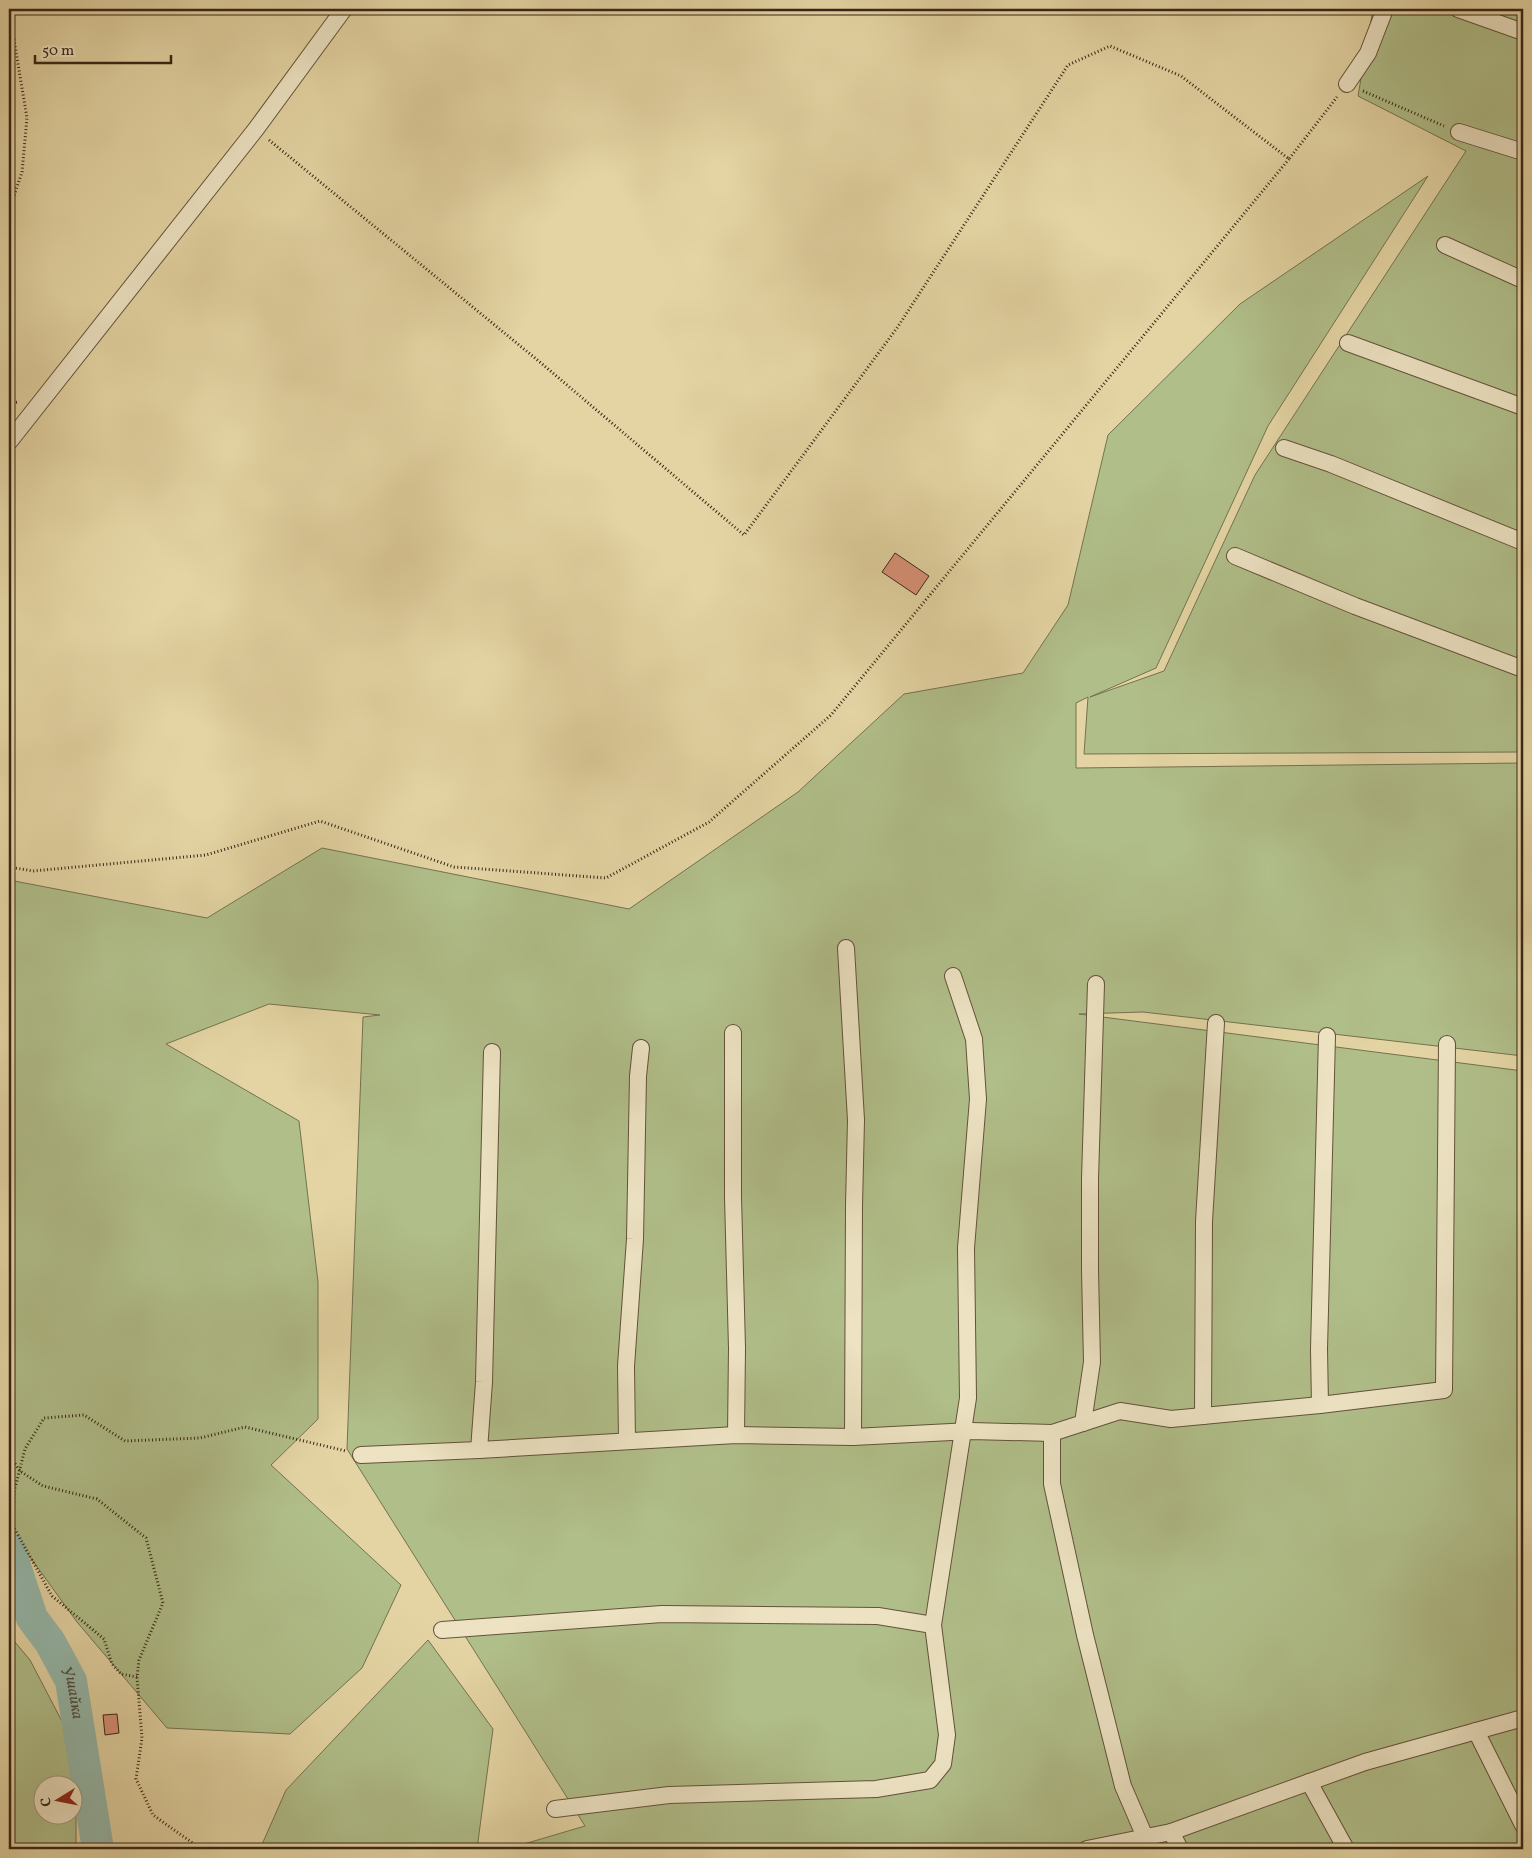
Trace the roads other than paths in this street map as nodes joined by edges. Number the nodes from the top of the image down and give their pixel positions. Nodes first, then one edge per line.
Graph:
1 (344, 9) edge
2 (1385, 9) edge
3 (1458, 9) edge
4 (1523, 32) edge
5 (1347, 84) road end
6 (1459, 132) road end
7 (1523, 152) edge
8 (1445, 245) dead end
9 (1523, 280) edge
10 (1348, 343) dead end
11 (1523, 407) edge
12 (9, 442) edge
13 (1284, 448) dead end
14 (1523, 542) edge
15 (1235, 556) dead end
16 (1523, 669) edge
17 (846, 948) dead end
18 (953, 976) dead end
19 (1096, 984) dead end
20 (1216, 1023) dead end
21 (733, 1033) dead end
22 (1327, 1036) dead end
23 (1447, 1044) dead end
24 (641, 1048) dead end
25 (492, 1052) dead end
26 (1320, 1405) junction
27 (1203, 1416) junction
28 (1083, 1423) junction
29 (963, 1432) junction
30 (1052, 1432) junction
31 (736, 1435) junction
32 (853, 1437) junction
33 (627, 1441) junction
34 (479, 1450) junction
35 (361, 1455) road end
36 (934, 1625) junction
37 (442, 1630) dead end
38 (1523, 1718) edge
39 (1476, 1731) junction
40 (1310, 1782) junction
41 (555, 1809) dead end
42 (1523, 1825) edge
43 (1171, 1832) junction
44 (1145, 1837) junction
45 (1087, 1849) edge
46 (1180, 1849) edge
47 (1346, 1849) edge

1 - 12 street
2 - 5 street
3 - 4 street
6 - 7 street
8 - 9 street
10 - 11 street
13 - 14 street
15 - 16 street
17 - 32 street
18 - 29 street
19 - 28 street
20 - 27 street
21 - 31 street
22 - 26 street
23 - 26 street
24 - 33 street
25 - 34 street
26 - 27 street
27 - 28 street
28 - 30 street
29 - 30 street
29 - 32 street
29 - 36 street
30 - 44 street
31 - 32 street
31 - 33 street
33 - 34 street
34 - 35 street
36 - 37 street
36 - 41 street
38 - 39 street
39 - 40 street
39 - 42 street
40 - 43 street
40 - 47 street
43 - 44 street
43 - 46 street
44 - 45 street

